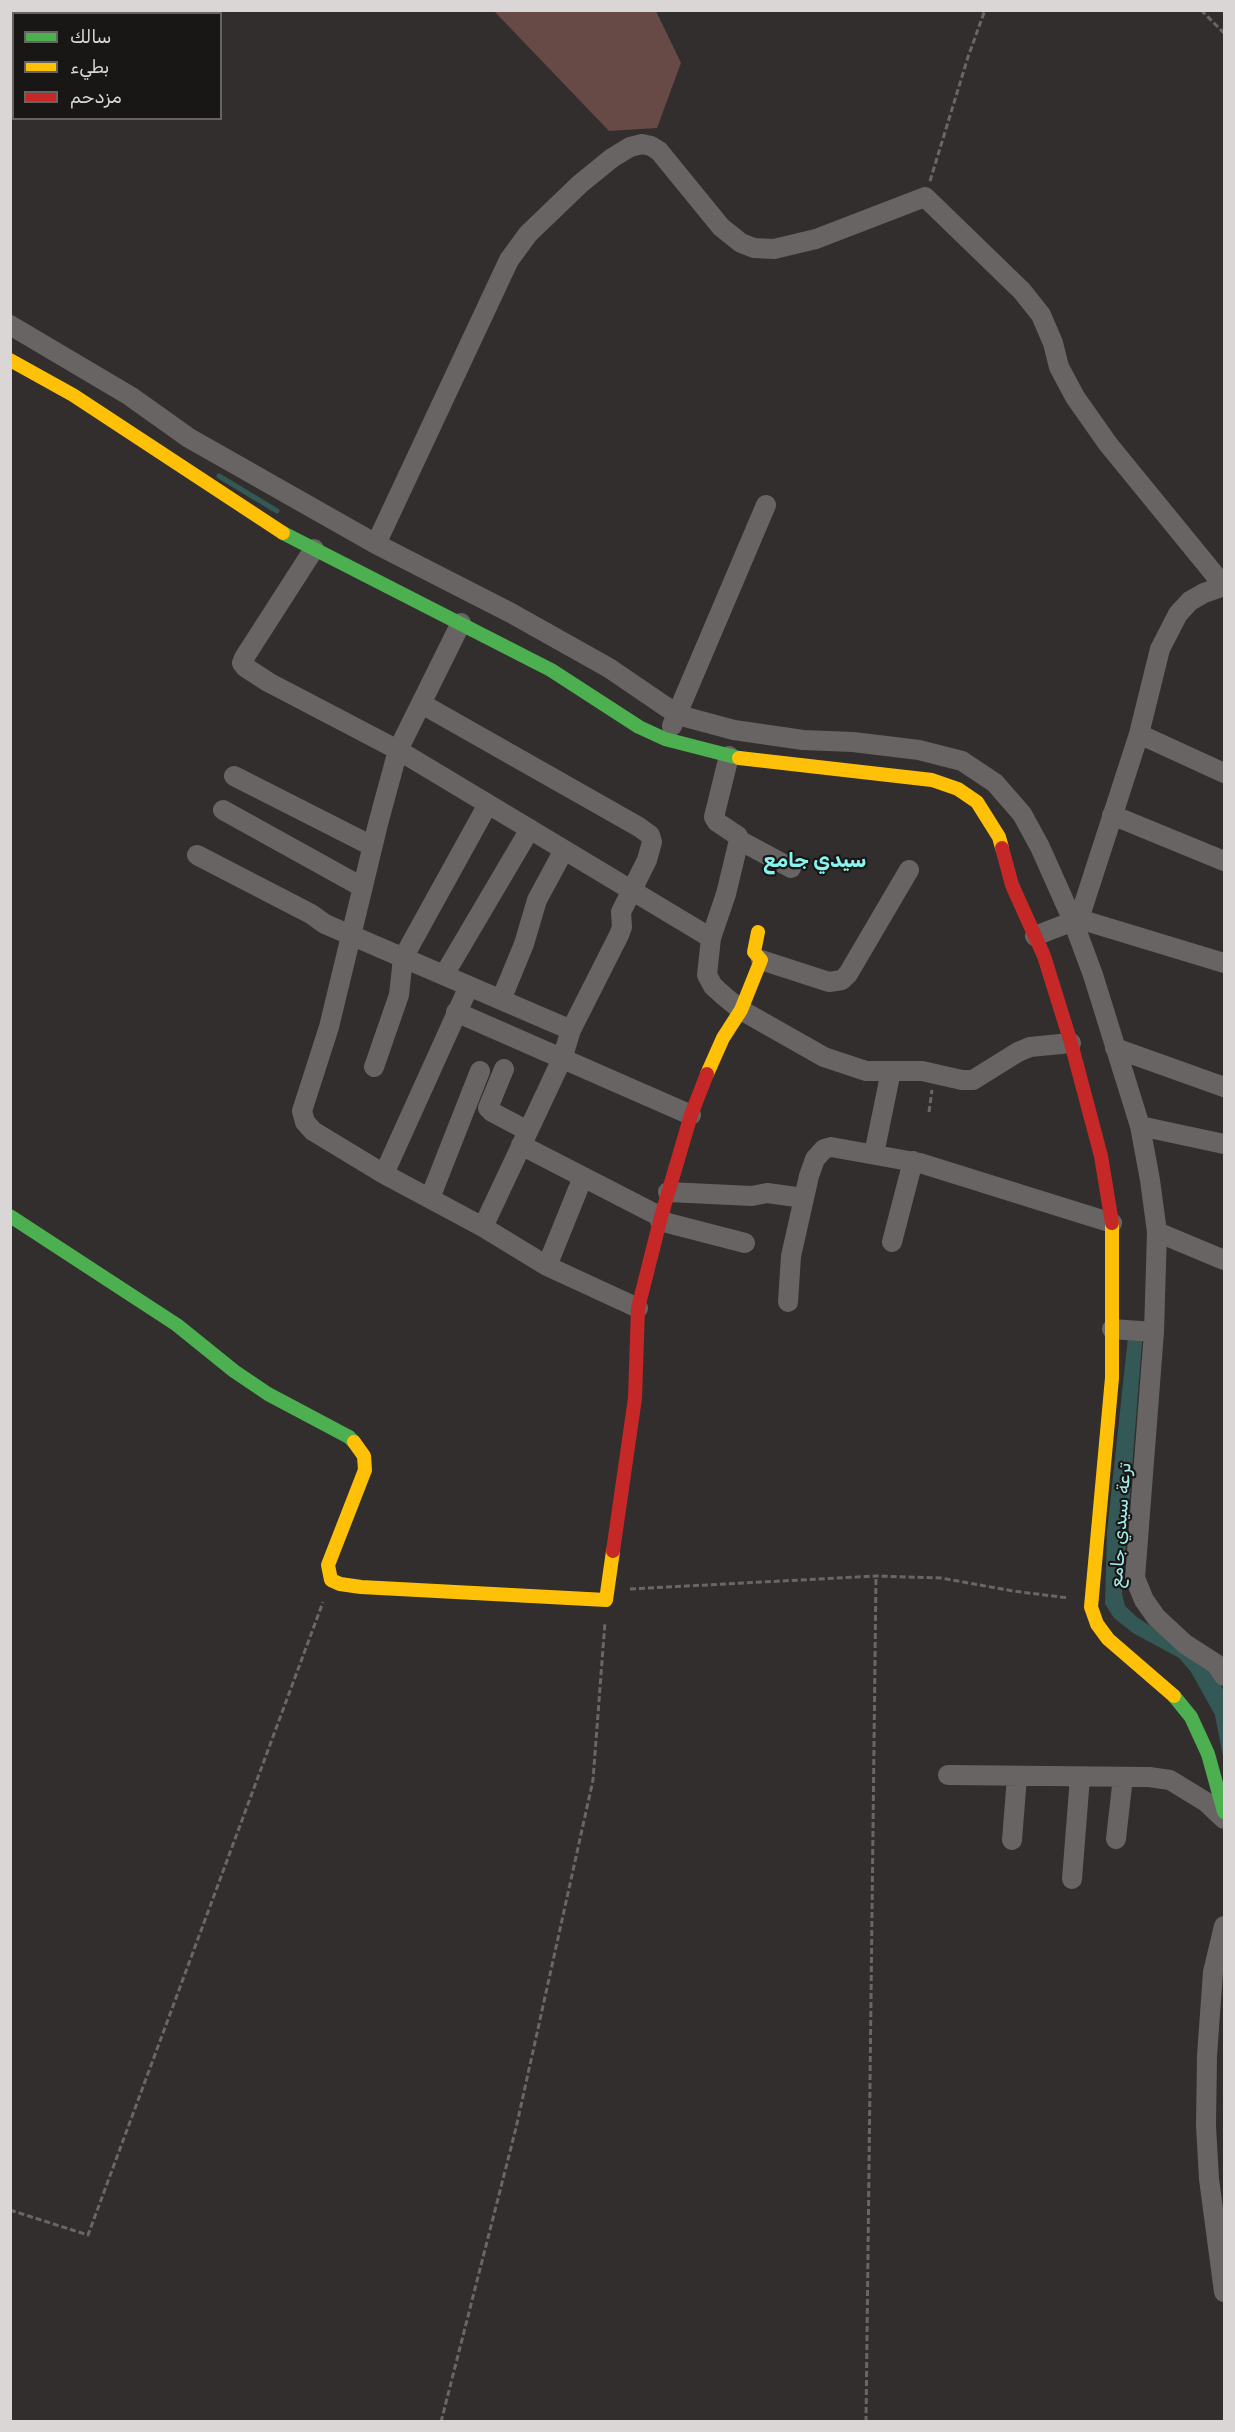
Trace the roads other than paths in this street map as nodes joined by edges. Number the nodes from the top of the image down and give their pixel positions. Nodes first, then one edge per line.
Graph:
1 (10, 325) edge
2 (10, 360) edge
3 (766, 506) dead end
4 (375, 544) junction
5 (314, 549) junction
6 (1224, 586) edge
7 (461, 623) junction
8 (422, 704) junction
9 (678, 714) junction
10 (1139, 734) junction
11 (665, 739) junction
12 (398, 750) junction
13 (729, 756) junction
14 (1224, 773) edge
15 (234, 776) dead end
16 (488, 804) junction
17 (223, 810) dead end
18 (1112, 815) junction
19 (530, 829) junction
20 (739, 840) junction
21 (372, 846) junction
22 (564, 850) junction
23 (197, 855) dead end
24 (1224, 861) edge
25 (791, 868) dead end
26 (909, 870) dead end
27 (362, 887) junction
28 (631, 890) junction
29 (1076, 920) junction
30 (758, 932) dead end
31 (351, 936) junction
32 (1035, 936) junction
33 (711, 938) junction
34 (403, 958) junction
35 (761, 960) junction
36 (1224, 963) edge
37 (444, 975) junction
38 (469, 986) junction
39 (501, 1000) junction
40 (741, 1010) junction
41 (456, 1012) junction
42 (571, 1029) junction
43 (1071, 1043) junction
44 (1115, 1048) junction
45 (562, 1059) junction
46 (374, 1066) dead end
47 (504, 1069) dead end
48 (480, 1071) dead end
49 (891, 1071) junction
50 (1224, 1087) edge
51 (691, 1115) junction
52 (1140, 1126) junction
53 (524, 1138) junction
54 (1224, 1144) edge
55 (874, 1154) junction
56 (914, 1161) junction
57 (384, 1174) junction
58 (583, 1177) junction
59 (668, 1192) junction
60 (430, 1198) junction
61 (804, 1198) junction
62 (10, 1216) edge
63 (661, 1219) junction
64 (1112, 1223) junction
65 (483, 1227) junction
66 (1157, 1232) junction
67 (745, 1242) dead end
68 (892, 1242) dead end
69 (1224, 1260) edge
70 (547, 1266) junction
71 (788, 1302) dead end
72 (638, 1308) junction
73 (1112, 1329) junction
74 (1154, 1332) junction
75 (1224, 1676) edge
76 (948, 1775) dead end
77 (1017, 1777) junction
78 (1080, 1777) junction
79 (1123, 1777) junction
80 (1224, 1812) edge
81 (1224, 1819) edge
82 (1116, 1839) dead end
83 (1012, 1840) dead end
84 (1072, 1880) dead end
85 (1224, 1926) edge
86 (1224, 2292) edge

1 - 4 street
2 - 5 street
3 - 9 street
4 - 6 street
4 - 9 street
5 - 7 street
5 - 12 street
6 - 10 street
7 - 8 street
7 - 11 street
8 - 12 street
8 - 28 street
9 - 11 street
9 - 29 street
10 - 14 street
10 - 18 street
11 - 13 street
12 - 16 street
12 - 21 street
13 - 20 street
13 - 32 street
15 - 21 street
16 - 19 street
16 - 34 street
17 - 27 street
18 - 24 street
18 - 29 street
19 - 22 street
19 - 37 street
20 - 25 street
20 - 33 street
21 - 27 street
22 - 28 street
22 - 39 street
23 - 31 street
26 - 35 street
27 - 31 street
28 - 33 street
28 - 42 street
29 - 32 street
29 - 36 street
29 - 44 street
30 - 35 street
31 - 34 street
31 - 57 street
32 - 43 street
33 - 40 street
34 - 37 street
34 - 46 street
35 - 40 street
37 - 38 street
38 - 39 street
38 - 41 street
39 - 42 street
40 - 49 street
40 - 51 street
41 - 45 street
41 - 57 street
42 - 45 street
43 - 49 street
43 - 64 street
44 - 50 street
44 - 52 street
45 - 51 street
45 - 53 street
47 - 53 street
48 - 60 street
49 - 55 street
51 - 59 street
52 - 54 street
52 - 66 street
53 - 58 street
53 - 65 street
55 - 56 street
55 - 61 street
56 - 64 street
56 - 68 street
57 - 60 street
58 - 63 street
58 - 70 street
59 - 61 street
59 - 63 street
60 - 65 street
61 - 71 street
62 - 72 street
63 - 67 street
63 - 72 street
64 - 73 street
65 - 70 street
66 - 69 street
66 - 74 street
70 - 72 street
73 - 74 street
73 - 80 street
74 - 75 street
76 - 77 street
77 - 78 street
77 - 83 street
78 - 79 street
78 - 84 street
79 - 81 street
79 - 82 street
85 - 86 street

